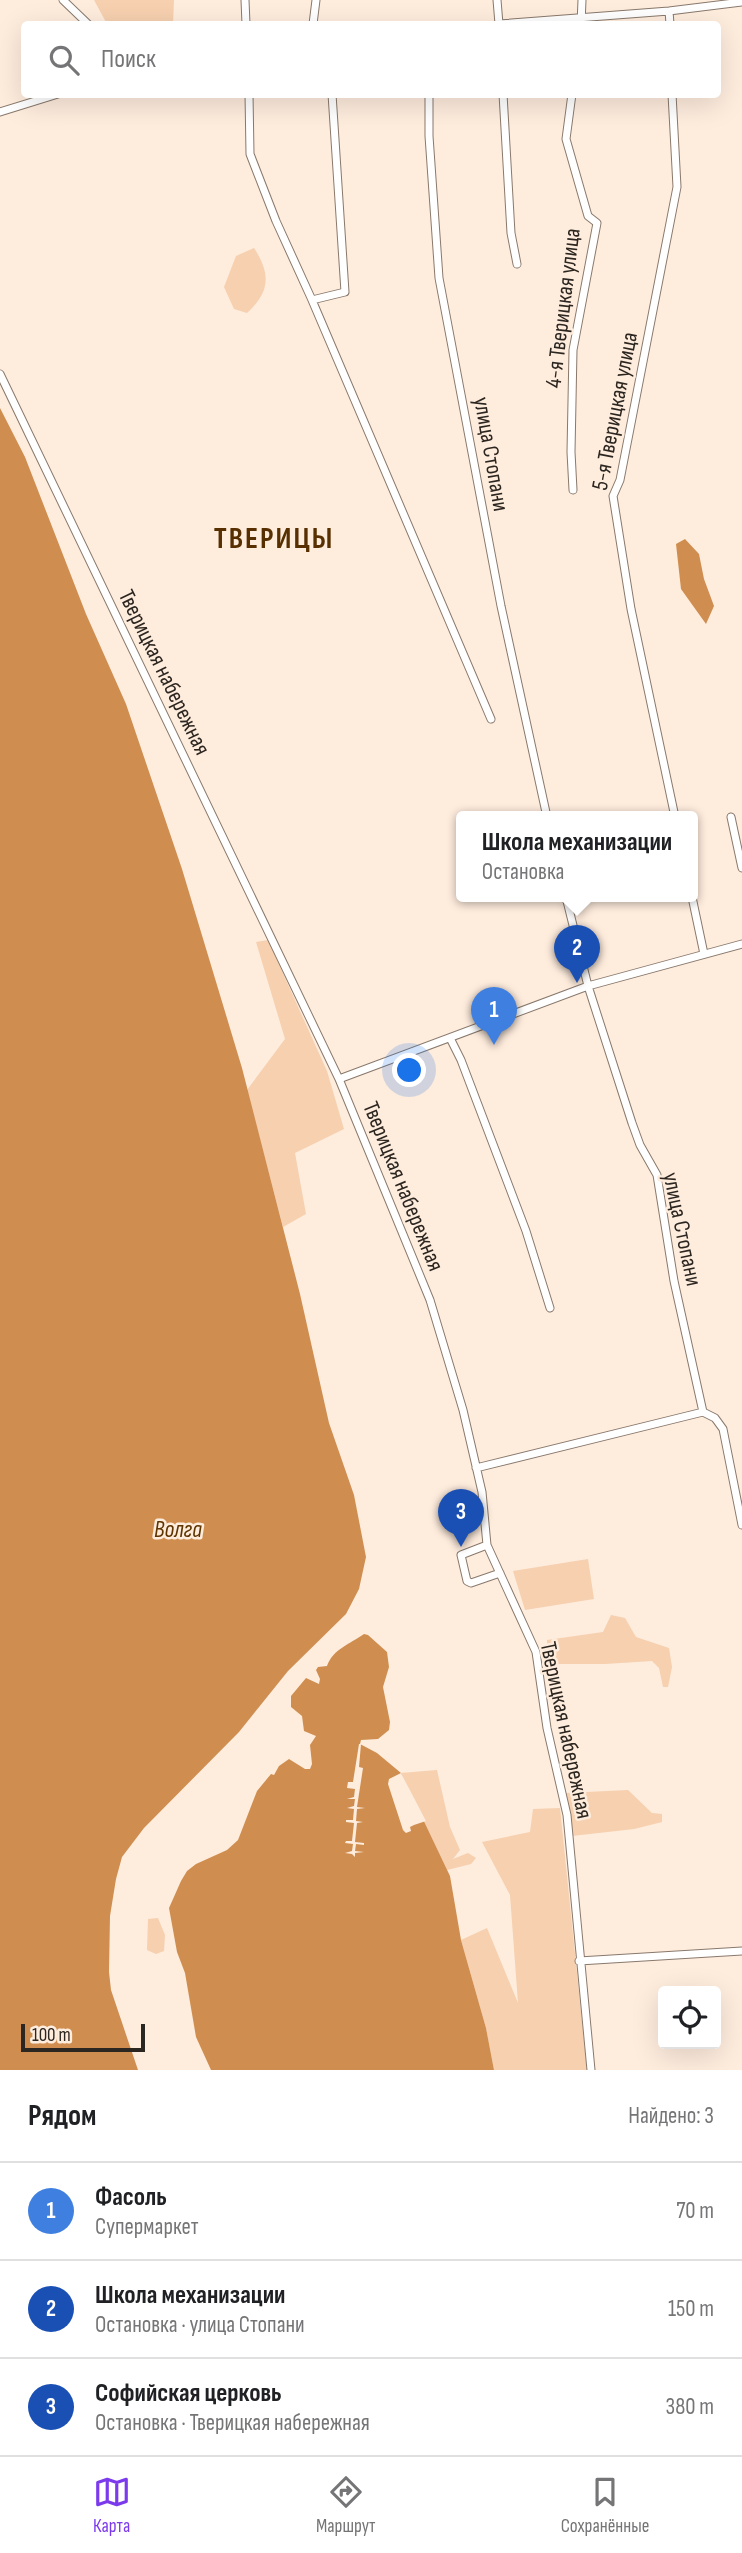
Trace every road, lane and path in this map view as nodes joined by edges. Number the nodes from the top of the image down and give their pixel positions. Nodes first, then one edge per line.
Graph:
1 (63, 0) edge
2 (244, 0) edge
3 (316, 0) edge
4 (497, 0) edge
5 (582, 0) edge
6 (742, 2) edge
7 (669, 11) junction
8 (85, 21) edge
9 (246, 21) edge
10 (313, 21) edge
11 (499, 21) edge
12 (581, 21) edge
13 (670, 21) edge
14 (45, 98) edge
15 (249, 98) edge
16 (332, 98) edge
17 (429, 98) edge
18 (503, 98) edge
19 (571, 98) edge
20 (672, 98) edge
21 (0, 112) edge
22 (517, 264) dead end
23 (312, 300) junction
24 (0, 374) edge
25 (573, 490) dead end
26 (491, 719) dead end
27 (546, 811) edge
28 (674, 811) edge
29 (731, 817) dead end
30 (742, 868) edge
31 (567, 902) edge
32 (693, 902) edge
33 (742, 944) edge
34 (704, 954) junction
35 (588, 986) junction
36 (450, 1038) junction
37 (340, 1079) junction
38 (550, 1308) dead end
39 (703, 1412) junction
40 (476, 1468) junction
41 (742, 1525) edge
42 (487, 1545) junction
43 (500, 1573) junction
44 (742, 1951) edge
45 (579, 1961) junction
46 (591, 2070) edge

1 - 8 street
2 - 9 street
3 - 10 street
4 - 11 street
5 - 12 street
6 - 7 street
7 - 12 street
7 - 13 street
14 - 21 street
15 - 23 street
16 - 23 street
17 - 27 street, улица Стопани
18 - 22 street
19 - 25 street, 4-я Тверицкая улица
20 - 28 street, 5-я Тверицкая улица
23 - 26 street
24 - 37 street, Тверицкая набережная
29 - 30 street
31 - 35 street, улица Стопани
32 - 34 street
33 - 34 street
34 - 35 street
35 - 36 street
35 - 39 street, улица Стопани
36 - 37 street
36 - 38 street
37 - 40 street, Тверицкая набережная
39 - 40 street
39 - 41 street, улица Стопани
40 - 42 street, Тверицкая набережная
42 - 43 street, Тверицкая набережная
42 - 43 street
43 - 45 street, Тверицкая набережная
44 - 45 street
45 - 46 street, Тверицкая набережная

